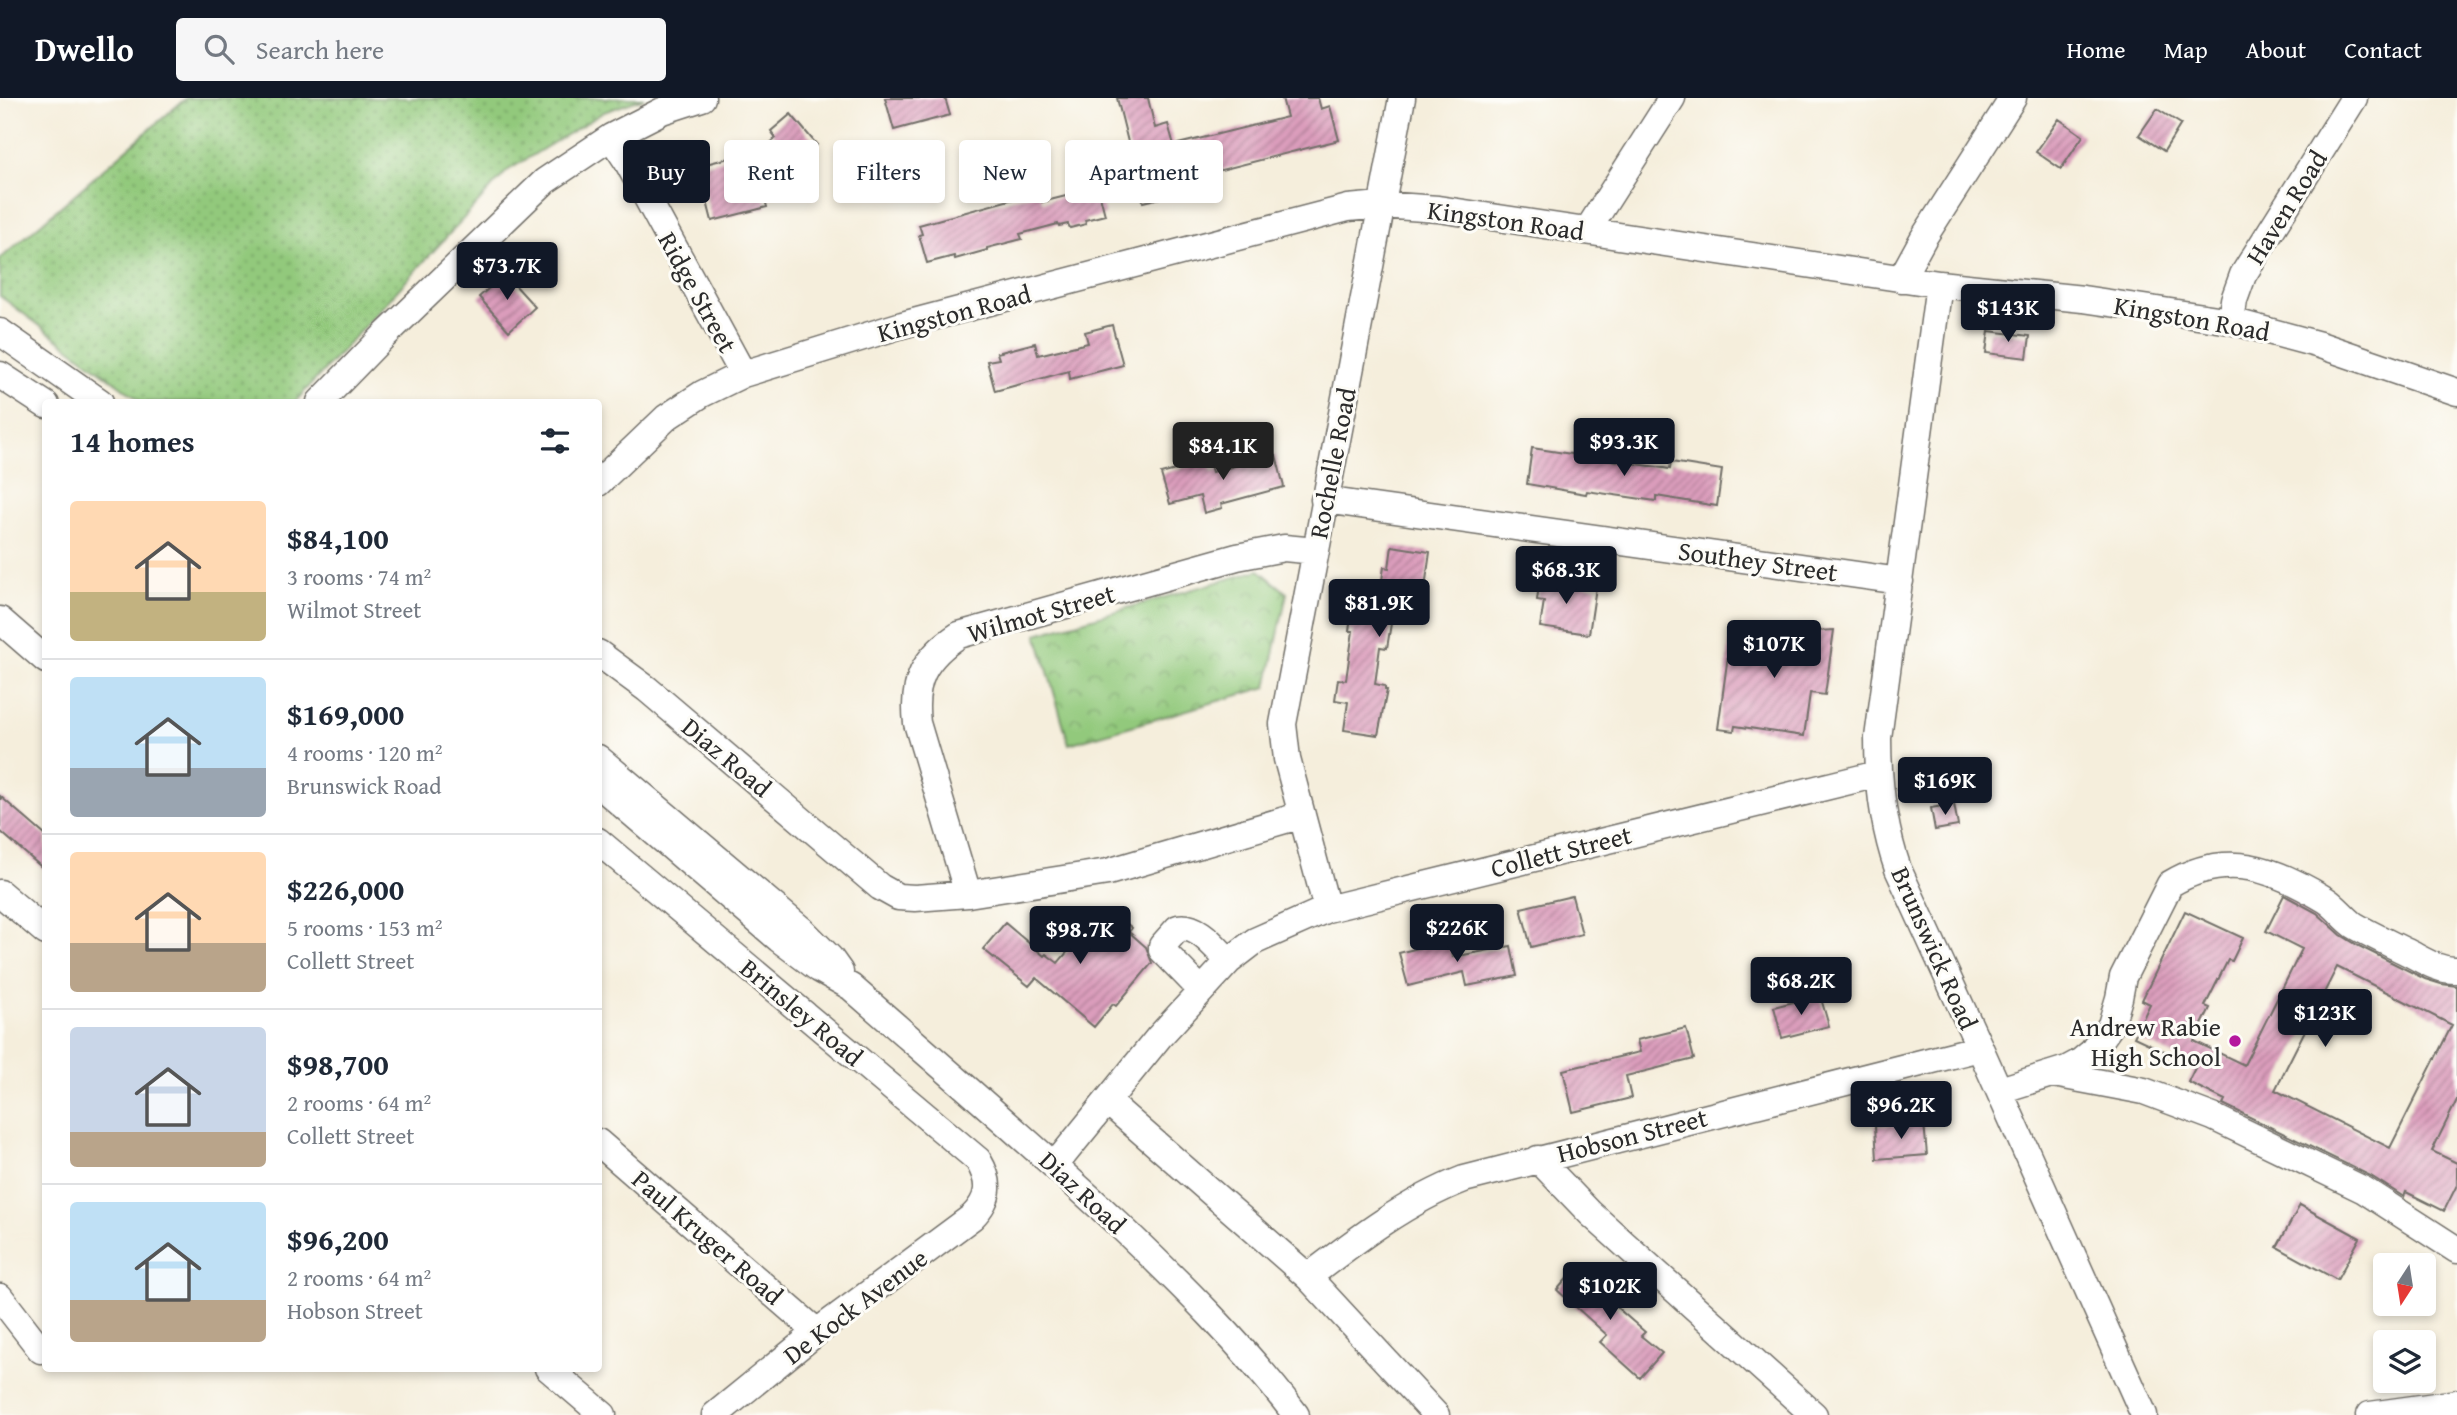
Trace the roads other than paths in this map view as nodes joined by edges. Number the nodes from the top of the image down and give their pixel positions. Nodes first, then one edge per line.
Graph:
1 (702, 98) edge
2 (1402, 98) edge
3 (1672, 98) edge
4 (2013, 98) edge
5 (2354, 98) edge
6 (611, 136) junction
7 (1381, 205) junction
8 (1587, 232) junction
9 (1901, 279) junction
10 (1939, 285) junction
11 (2231, 321) junction
12 (0, 332) edge
13 (743, 374) junction
14 (0, 375) edge
15 (2457, 391) edge
16 (96, 399) edge
17 (323, 399) edge
18 (42, 402) edge
19 (602, 479) edge
20 (1324, 500) junction
21 (1316, 551) junction
22 (1900, 582) junction
23 (0, 620) edge
24 (602, 656) edge
25 (42, 657) edge
26 (602, 761) edge
27 (1878, 774) junction
28 (602, 787) edge
29 (1302, 815) junction
30 (602, 844) edge
31 (0, 893) edge
32 (968, 894) junction
33 (1327, 909) junction
34 (42, 929) edge
35 (1229, 961) junction
36 (2457, 970) edge
37 (851, 987) junction
38 (1201, 990) junction
39 (1980, 1048) junction
40 (2054, 1074) junction
41 (2000, 1090) junction
42 (1107, 1101) junction
43 (602, 1145) edge
44 (1538, 1159) junction
45 (1055, 1165) junction
46 (988, 1193) joint
47 (2457, 1250) edge
48 (1308, 1277) junction
49 (0, 1297) edge
50 (817, 1332) junction
51 (41, 1350) dead end
52 (553, 1372) edge
53 (2457, 1403) edge
54 (603, 1415) edge
55 (715, 1415) edge
56 (1296, 1415) edge
57 (1436, 1415) edge
58 (1814, 1415) edge
59 (2144, 1415) edge
60 (2370, 1415) edge

1 - 6 street
2 - 7 street, Rochelle Road
3 - 8 street
4 - 9 street
5 - 11 street, Haven Road
6 - 13 street, Ridge Street
6 - 17 street
7 - 8 street, Kingston Road
7 - 13 street, Kingston Road
7 - 20 street, Rochelle Road
8 - 9 street, Kingston Road
9 - 10 street, Kingston Road
10 - 11 street, Kingston Road
10 - 22 street, Brunswick Road
11 - 15 street, Kingston Road
12 - 16 street
13 - 19 street, Kingston Road
14 - 18 street
20 - 21 street, Rochelle Road
20 - 22 street, Southey Street
21 - 29 street, Rochelle Road
21 - 32 street, Wilmot Street
22 - 27 street, Brunswick Road
23 - 25 street
24 - 32 street, Diaz Road
26 - 37 street, Diaz Road
27 - 33 street, Collett Street
27 - 39 street, Brunswick Road
28 - 37 street, Diaz Road
29 - 32 street
29 - 33 street, Rochelle Road
30 - 46 street, Brinsley Road
31 - 34 street
33 - 35 street, Collett Street
35 - 38 street, Collett Street
35 - 38 street
36 - 40 street
37 - 45 street, Diaz Road
38 - 42 street, Collett Street
39 - 41 street, Brunswick Road
39 - 44 street, Hobson Street
40 - 41 street
40 - 47 street
41 - 59 street, Brunswick Road
42 - 45 street, Collett Street
42 - 48 street
43 - 50 street, Paul Kruger Road
44 - 48 street, Hobson Street
44 - 58 street
45 - 56 street, Diaz Road
46 - 50 street, De Kock Avenue
48 - 57 street
49 - 51 street
50 - 55 street, De Kock Avenue
52 - 54 street
53 - 60 street

